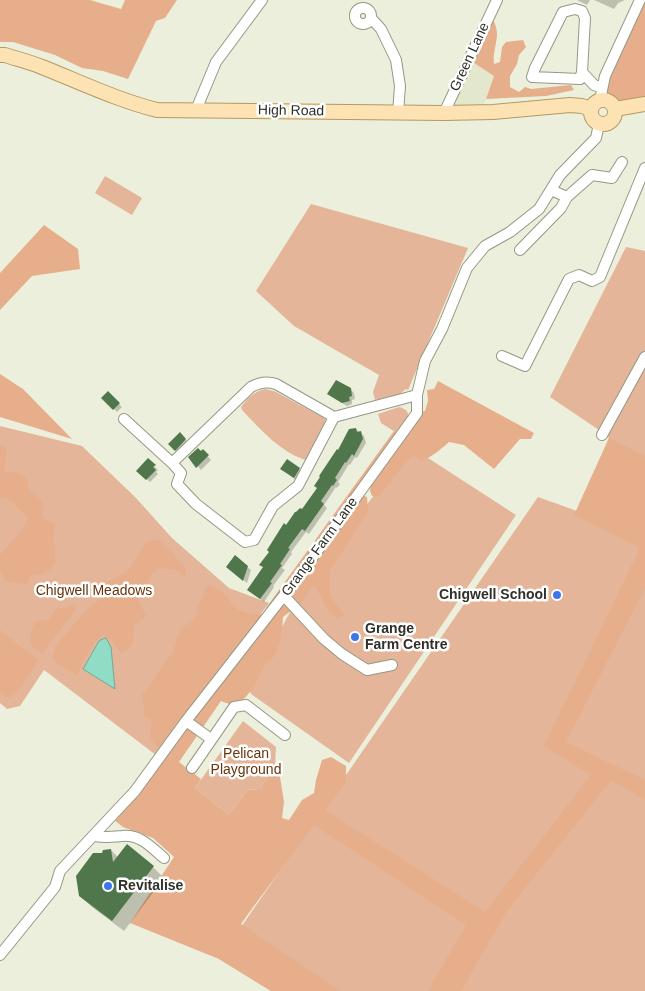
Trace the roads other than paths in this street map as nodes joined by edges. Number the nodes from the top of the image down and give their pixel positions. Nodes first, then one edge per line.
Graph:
1 (262, 0) edge
2 (497, 0) edge
3 (640, 0) edge
4 (358, 4) edge
5 (0, 55) edge
6 (582, 72) junction
7 (598, 99) junction
8 (645, 104) edge
9 (615, 109) junction
10 (196, 110) junction
11 (398, 113) junction
12 (444, 113) junction
13 (600, 124) junction
14 (622, 162) dead end
15 (645, 168) edge
16 (551, 190) junction
17 (566, 196) junction
18 (520, 250) dead end
19 (502, 356) dead end
20 (645, 357) edge
21 (417, 395) junction
22 (334, 417) junction
23 (124, 419) dead end
24 (602, 435) dead end
25 (172, 463) junction
26 (284, 596) junction
27 (392, 666) dead end
28 (186, 721) junction
29 (285, 735) dead end
30 (211, 740) junction
31 (192, 768) dead end
32 (94, 836) junction
33 (164, 858) dead end
34 (0, 955) edge

1 - 10 street
2 - 12 street, Green Lane
3 - 7 street
4 - 11 street
5 - 10 main road, High Road
6 - 6 street
6 - 7 street
7 - 9 main road, High Road
7 - 12 main road, High Road
7 - 13 main road
8 - 9 main road
9 - 13 main road
10 - 11 main road, High Road
11 - 12 main road, High Road
13 - 16 street, Grange Farm Lane
14 - 17 street
15 - 19 street
16 - 17 street
16 - 21 street, Grange Farm Lane
17 - 18 street
20 - 24 street
21 - 22 street
21 - 26 street, Grange Farm Lane
22 - 25 street
22 - 25 street
23 - 25 street
26 - 27 street
26 - 28 street, Grange Farm Lane
28 - 30 street
28 - 32 street, Grange Farm Lane
29 - 30 street
30 - 31 street
32 - 33 street
32 - 34 street, Grange Farm Lane

